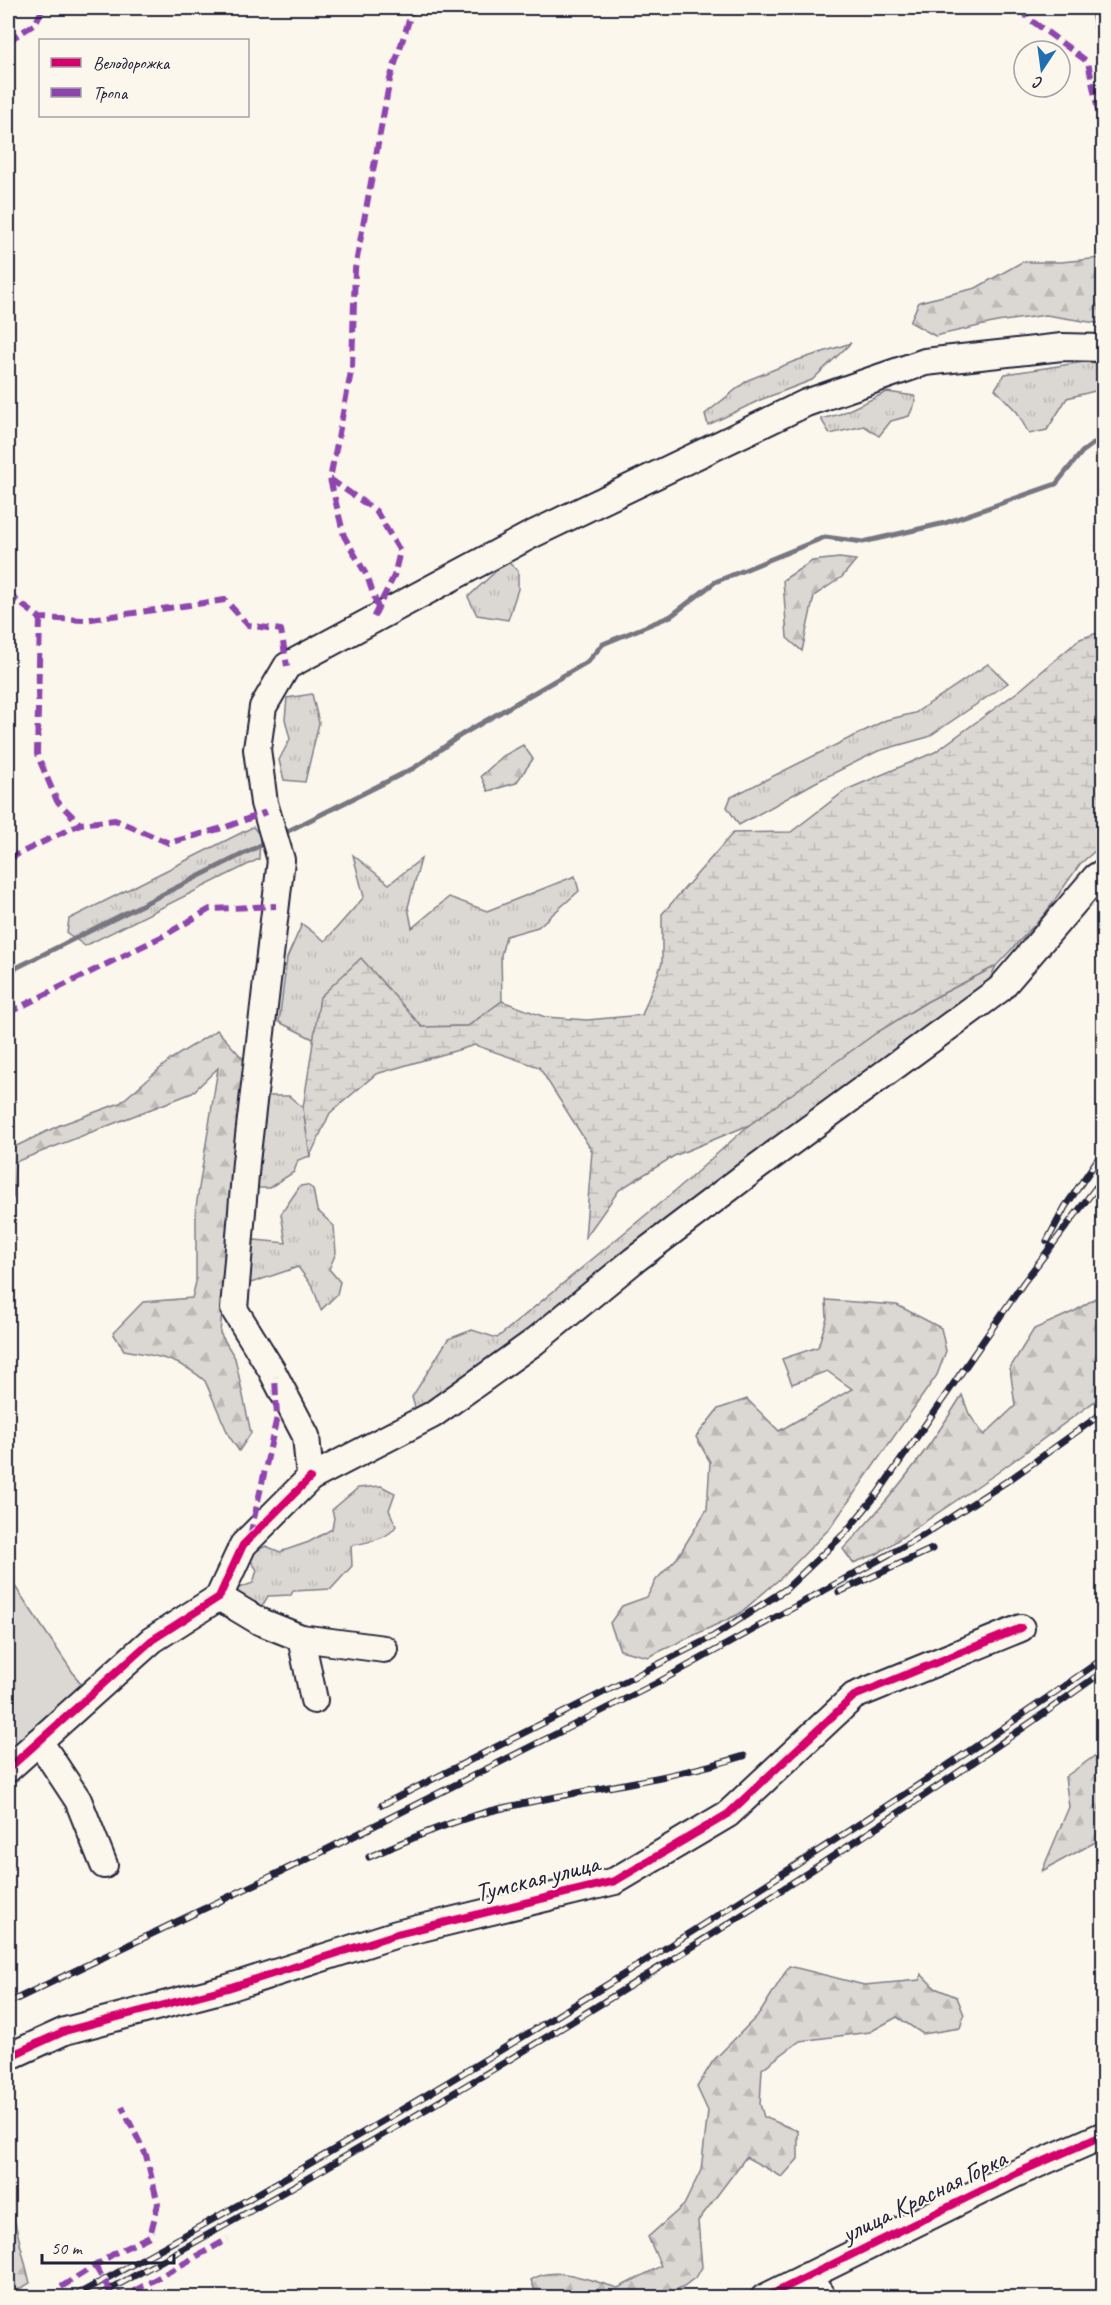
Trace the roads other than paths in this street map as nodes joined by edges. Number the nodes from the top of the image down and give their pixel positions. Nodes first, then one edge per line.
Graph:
1 (1104, 348) edge
2 (1104, 872) edge
3 (310, 1478) junction
4 (219, 1597) junction
5 (1021, 1628) dead end
6 (301, 1638) junction
7 (384, 1649) dead end
8 (314, 1700) dead end
9 (39, 1742) junction
10 (9, 1764) edge
11 (104, 1864) dead end
12 (8, 2057) edge
13 (1104, 2135) edge
14 (807, 2276) junction
15 (764, 2298) edge
16 (823, 2298) edge

1 - 3 street
2 - 3 street
3 - 4 street
4 - 6 street
4 - 9 street
5 - 12 street, Тумская улица
6 - 7 street
6 - 8 street
9 - 10 street
9 - 11 street
13 - 14 street, улица Красная Горка
14 - 15 street, улица Красная Горка
14 - 16 street

